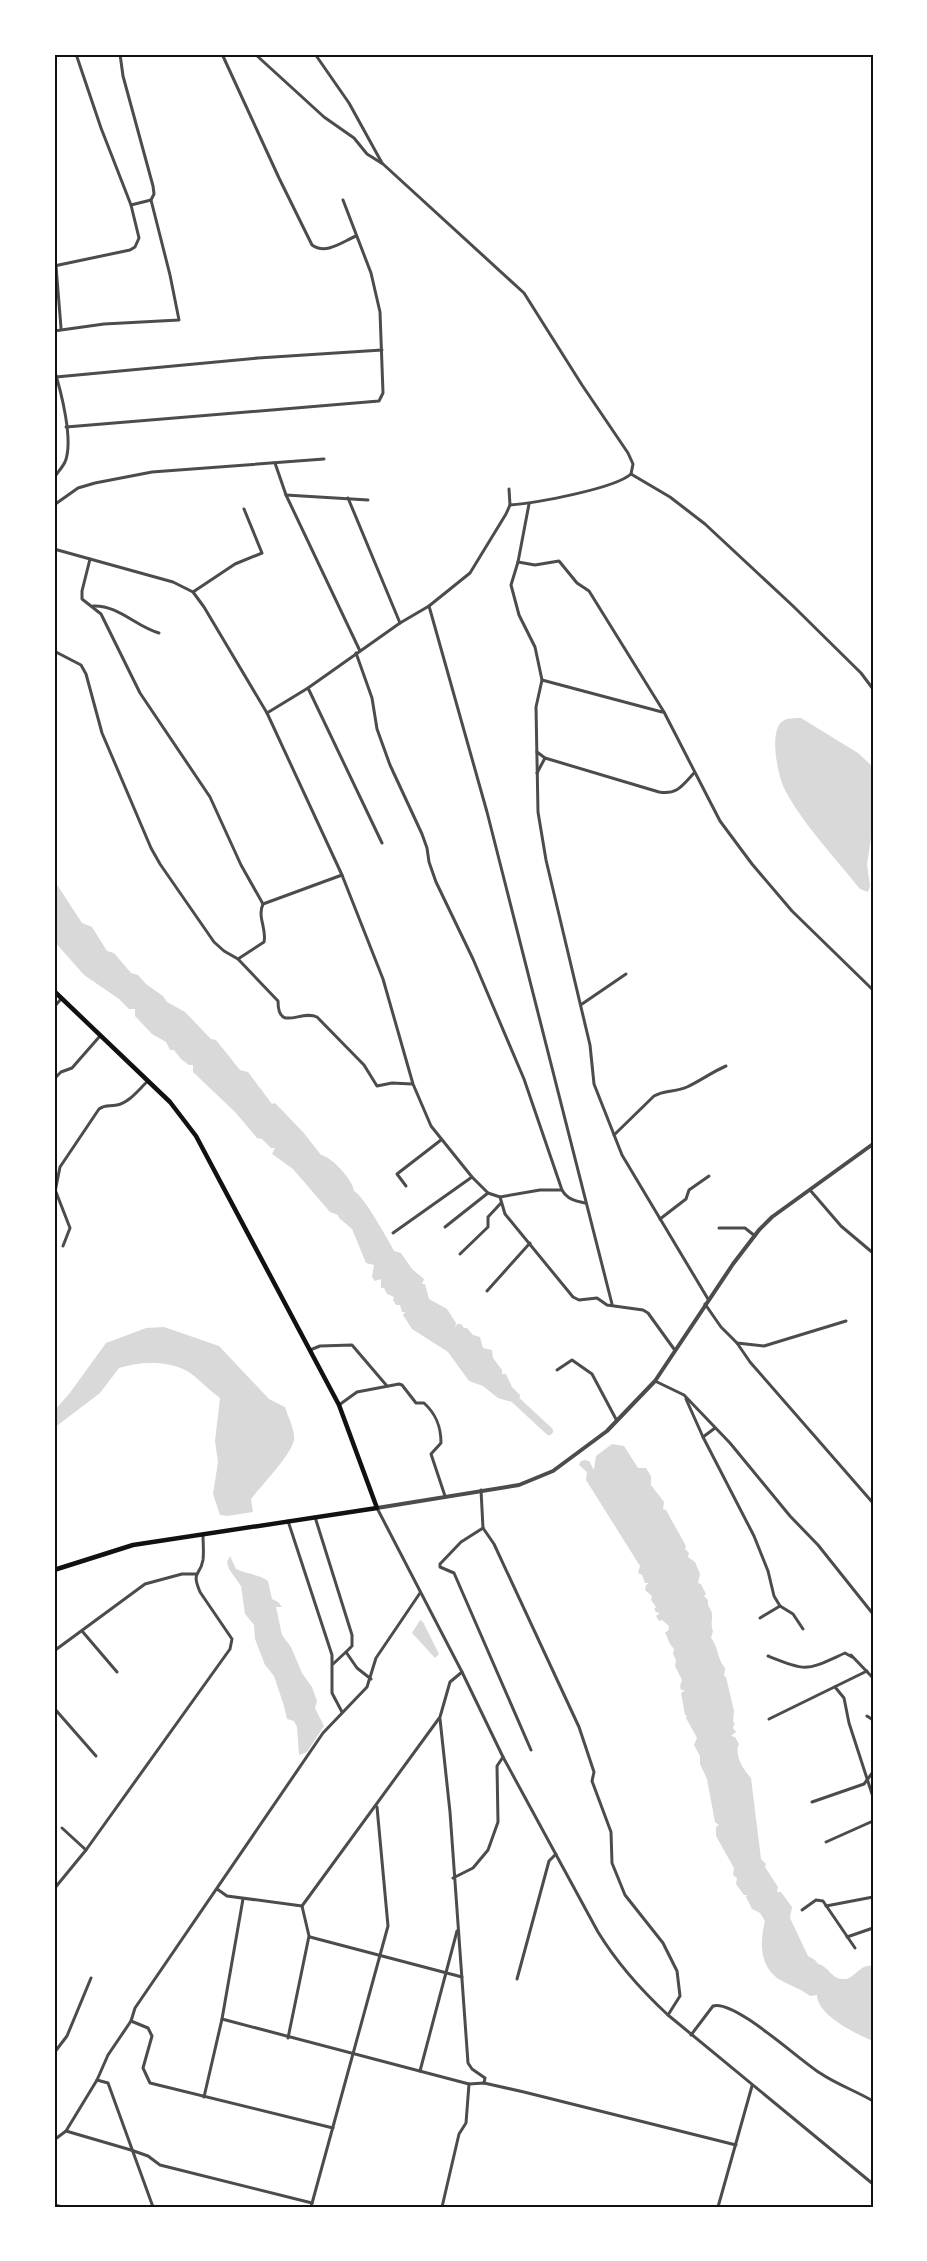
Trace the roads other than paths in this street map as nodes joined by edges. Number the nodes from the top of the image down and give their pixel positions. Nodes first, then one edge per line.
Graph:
1 (76, 54) edge
2 (120, 54) edge
3 (222, 54) edge
4 (255, 54) edge
5 (315, 54) edge
6 (383, 164) junction
7 (151, 200) junction
8 (343, 200) dead end
9 (131, 205) junction
10 (356, 236) junction
11 (55, 266) edge
12 (61, 328) junction
13 (54, 331) edge
14 (382, 350) junction
15 (54, 369) edge
16 (56, 377) junction
17 (66, 427) junction
18 (324, 459) dead end
19 (275, 463) junction
20 (631, 474) junction
21 (54, 478) edge
22 (509, 489) dead end
23 (286, 495) junction
24 (348, 498) junction
25 (368, 500) dead end
26 (529, 504) junction
27 (54, 505) edge
28 (510, 505) junction
29 (244, 510) dead end
30 (54, 549) edge
31 (90, 559) junction
32 (518, 562) junction
33 (193, 592) junction
34 (93, 606) junction
35 (429, 606) junction
36 (400, 623) junction
37 (159, 633) dead end
38 (54, 651) edge
39 (358, 652) junction
40 (542, 680) junction
41 (308, 688) junction
42 (873, 689) edge
43 (664, 712) junction
44 (267, 713) junction
45 (537, 752) junction
46 (545, 758) junction
47 (694, 773) junction
48 (536, 775) junction
49 (382, 843) dead end
50 (342, 875) junction
51 (263, 904) junction
52 (238, 959) junction
53 (626, 974) dead end
54 (873, 990) edge
55 (54, 991) edge
56 (61, 999) junction
57 (582, 1004) junction
58 (54, 1007) edge
59 (100, 1036) junction
60 (726, 1066) dead end
61 (54, 1079) edge
62 (149, 1080) junction
63 (412, 1084) junction
64 (614, 1135) junction
65 (441, 1140) junction
66 (873, 1144) edge
67 (709, 1176) dead end
68 (472, 1177) junction
69 (406, 1186) dead end
70 (562, 1190) junction
71 (810, 1190) junction
72 (56, 1192) junction
73 (488, 1192) junction
74 (54, 1197) edge
75 (500, 1197) junction
76 (501, 1203) junction
77 (585, 1203) junction
78 (660, 1219) junction
79 (444, 1227) dead end
80 (719, 1228) dead end
81 (393, 1233) dead end
82 (755, 1236) junction
83 (530, 1243) junction
84 (63, 1246) dead end
85 (873, 1253) edge
86 (460, 1254) dead end
87 (487, 1290) dead end
88 (706, 1301) junction
89 (612, 1305) junction
90 (846, 1321) dead end
91 (737, 1343) junction
92 (674, 1349) junction
93 (310, 1350) junction
94 (557, 1370) dead end
95 (655, 1381) junction
96 (387, 1386) junction
97 (684, 1395) junction
98 (339, 1405) junction
99 (617, 1422) junction
100 (715, 1428) junction
101 (703, 1437) junction
102 (481, 1490) junction
103 (445, 1496) junction
104 (873, 1503) edge
105 (377, 1508) junction
106 (315, 1517) junction
107 (288, 1521) junction
108 (483, 1528) junction
109 (203, 1533) junction
110 (54, 1570) edge
111 (195, 1574) junction
112 (420, 1593) junction
113 (780, 1606) junction
114 (873, 1614) edge
115 (760, 1618) dead end
116 (803, 1629) dead end
117 (82, 1631) junction
118 (54, 1651) edge
119 (346, 1652) junction
120 (768, 1656) dead end
121 (333, 1664) junction
122 (867, 1671) junction
123 (117, 1672) dead end
124 (462, 1672) junction
125 (873, 1678) edge
126 (371, 1679) junction
127 (836, 1687) junction
128 (54, 1708) edge
129 (342, 1712) junction
130 (867, 1716) dead end
131 (440, 1717) junction
132 (769, 1719) dead end
133 (873, 1720) edge
134 (531, 1750) dead end
135 (96, 1756) dead end
136 (503, 1757) junction
137 (873, 1772) edge
138 (867, 1780) junction
139 (873, 1797) edge
140 (812, 1802) dead end
141 (377, 1805) junction
142 (873, 1821) edge
143 (62, 1828) dead end
144 (826, 1842) dead end
145 (87, 1850) junction
146 (556, 1854) junction
147 (453, 1878) junction
148 (54, 1888) edge
149 (216, 1889) junction
150 (873, 1897) edge
151 (243, 1899) junction
152 (302, 1906) junction
153 (826, 1906) junction
154 (802, 1910) dead end
155 (458, 1927) junction
156 (873, 1928) edge
157 (309, 1936) junction
158 (847, 1938) junction
159 (855, 1948) dead end
160 (380, 1956) junction
161 (445, 1973) junction
162 (462, 1977) junction
163 (91, 1978) dead end
164 (517, 1979) dead end
165 (668, 2015) junction
166 (222, 2019) junction
167 (131, 2021) junction
168 (691, 2035) junction
169 (288, 2038) junction
170 (54, 2053) edge
171 (354, 2054) junction
172 (420, 2071) junction
173 (97, 2080) junction
174 (484, 2083) junction
175 (469, 2084) junction
176 (752, 2086) junction
177 (204, 2097) junction
178 (873, 2101) edge
179 (333, 2128) junction
180 (66, 2131) junction
181 (54, 2140) edge
182 (736, 2145) junction
183 (131, 2150) junction
184 (873, 2184) edge
185 (54, 2205) edge
186 (312, 2205) edge
187 (63, 2207) edge
188 (153, 2207) edge
189 (442, 2207) edge
190 (718, 2207) edge

1 - 9 street
2 - 7 street
3 - 10 street
4 - 6 street
5 - 6 street
6 - 20 street
7 - 9 street
7 - 12 street
8 - 10 street
9 - 11 street
10 - 14 street
11 - 12 street
12 - 13 street
14 - 16 street
14 - 17 street
15 - 16 street
16 - 17 street
17 - 21 street
18 - 19 street
19 - 23 street
19 - 27 street
20 - 26 street
20 - 42 street
22 - 28 street
23 - 24 street
23 - 39 street
24 - 25 street
24 - 36 street
26 - 28 street
26 - 32 street
28 - 35 street
29 - 33 street
30 - 31 street
31 - 33 street
31 - 34 street
32 - 40 street
32 - 43 street
33 - 44 street
34 - 37 street
34 - 51 street
35 - 36 street
35 - 77 street
36 - 39 street
38 - 52 street
39 - 41 street
39 - 70 street
40 - 43 street
40 - 45 street
41 - 44 street
41 - 49 street
43 - 47 street
44 - 50 street
45 - 46 street
45 - 48 street
46 - 47 street
46 - 48 street
47 - 54 street
48 - 57 street
50 - 51 street
50 - 63 street
51 - 52 street
52 - 63 street
53 - 57 street
55 - 56 main road
56 - 58 street
56 - 59 main road
57 - 64 street
59 - 61 street
59 - 62 main road
60 - 64 street
62 - 72 street
62 - 93 main road
63 - 65 street
64 - 78 street
65 - 68 street
65 - 69 street
66 - 71 street
67 - 78 street
68 - 73 street
68 - 81 street
70 - 75 street
70 - 77 street
71 - 82 street
71 - 85 street
72 - 74 street
72 - 84 street
73 - 75 street
73 - 79 street
75 - 76 street
76 - 83 street
76 - 86 street
77 - 89 street
78 - 88 street
80 - 82 street
82 - 88 street
83 - 87 street
83 - 89 street
88 - 91 street
88 - 92 street
89 - 92 street
90 - 91 street
91 - 104 street
92 - 95 street
93 - 96 street
93 - 98 main road
94 - 99 street
95 - 97 street
95 - 99 street
96 - 98 street
96 - 103 street
97 - 100 street
97 - 101 street
98 - 105 main road
99 - 102 street
100 - 101 street
100 - 114 street
101 - 113 street
102 - 103 street
102 - 108 street
103 - 105 street
105 - 106 main road
105 - 112 street
106 - 107 main road
106 - 119 street
107 - 109 main road
107 - 121 street
108 - 134 street
108 - 165 street
109 - 110 main road
109 - 111 street
111 - 117 street
111 - 145 street
112 - 124 street
112 - 126 street
113 - 115 street
113 - 116 street
117 - 118 street
117 - 123 street
119 - 121 street
119 - 126 street
120 - 122 street
121 - 129 street
122 - 125 street
122 - 127 street
124 - 131 street
124 - 136 street
126 - 129 street
127 - 132 street
127 - 138 street
128 - 135 street
129 - 149 street
130 - 133 street
131 - 141 street
131 - 147 street
136 - 146 street
136 - 147 street
137 - 138 street
138 - 139 street
138 - 140 street
141 - 152 street
141 - 160 street
142 - 144 street
143 - 145 street
145 - 148 street
146 - 164 street
146 - 165 street
147 - 155 street
149 - 151 street
149 - 167 street
150 - 153 street
151 - 152 street
151 - 166 street
152 - 157 street
153 - 154 street
153 - 158 street
155 - 161 street
155 - 162 street
156 - 158 street
157 - 160 street
157 - 169 street
158 - 159 street
160 - 161 street
160 - 171 street
161 - 162 street
161 - 172 street
162 - 174 street
163 - 170 street
165 - 168 street
166 - 169 street
166 - 177 street
167 - 173 street
167 - 177 street
168 - 176 street
168 - 178 street
169 - 171 street
171 - 172 street
171 - 179 street
172 - 175 street
173 - 180 street
173 - 183 street
174 - 175 street
174 - 182 street
175 - 189 street
176 - 182 street
176 - 184 street
177 - 179 street
179 - 186 street
180 - 181 street
180 - 183 street
182 - 190 street
183 - 186 street
183 - 188 street
185 - 187 street

